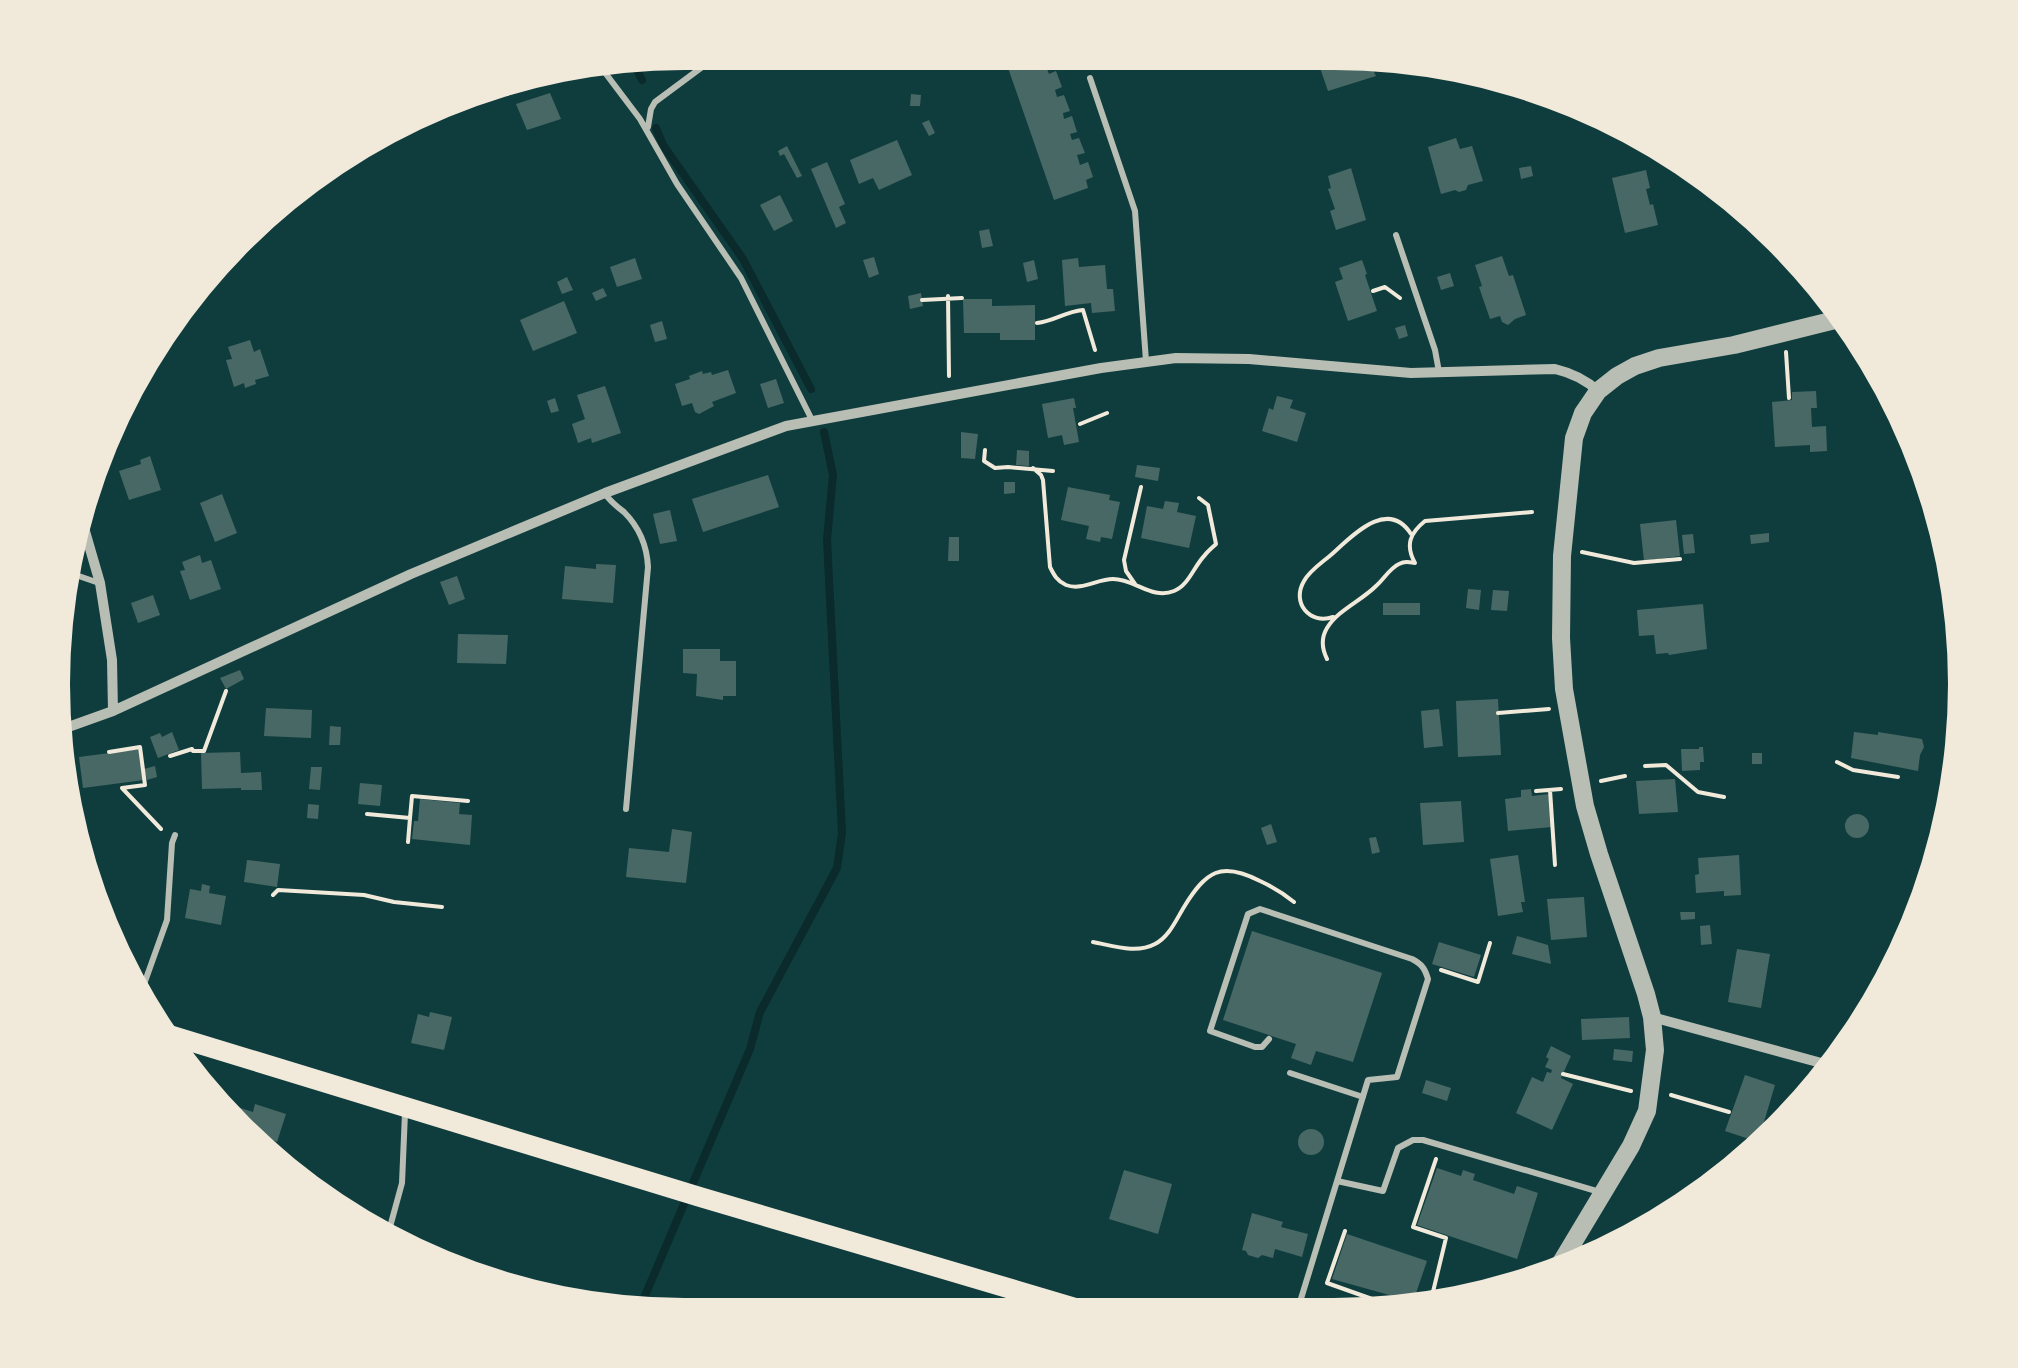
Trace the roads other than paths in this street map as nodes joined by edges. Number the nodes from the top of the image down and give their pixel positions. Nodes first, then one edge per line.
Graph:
1 (697, 70) edge
2 (607, 75) edge
3 (1090, 78) dead end
4 (648, 133) junction
5 (1396, 235) dead end
6 (1829, 321) edge
7 (1146, 361) junction
8 (1440, 374) junction
9 (1598, 391) junction
10 (812, 420) junction
11 (605, 493) junction
12 (88, 540) edge
13 (80, 577) edge
14 (100, 583) junction
15 (113, 710) junction
16 (71, 726) edge
17 (626, 810) dead end
18 (175, 834) dead end
19 (146, 979) edge
20 (1652, 1018) junction
21 (1269, 1038) dead end
22 (183, 1039) edge
23 (1818, 1062) edge
24 (1290, 1073) dead end
25 (1363, 1096) junction
26 (406, 1106) junction
27 (1337, 1181) junction
28 (1603, 1193) junction
29 (391, 1224) edge
30 (1574, 1241) junction
31 (1579, 1246) edge
32 (1571, 1250) edge
33 (1042, 1298) edge
34 (1301, 1298) edge

1 - 4 lane
2 - 4 lane
3 - 7 lane
4 - 10 lane
5 - 8 lane
6 - 9 street
7 - 8 street
7 - 10 street
8 - 9 street
9 - 20 street
10 - 11 street
11 - 15 street
11 - 17 lane
12 - 14 street
13 - 14 lane
14 - 15 street
15 - 16 street
18 - 19 lane
20 - 23 street
20 - 28 street
21 - 25 lane
22 - 26 main road
24 - 25 lane
25 - 27 lane
26 - 29 lane
26 - 33 main road
27 - 28 lane
27 - 34 lane
28 - 30 street
30 - 31 lane
30 - 32 street

